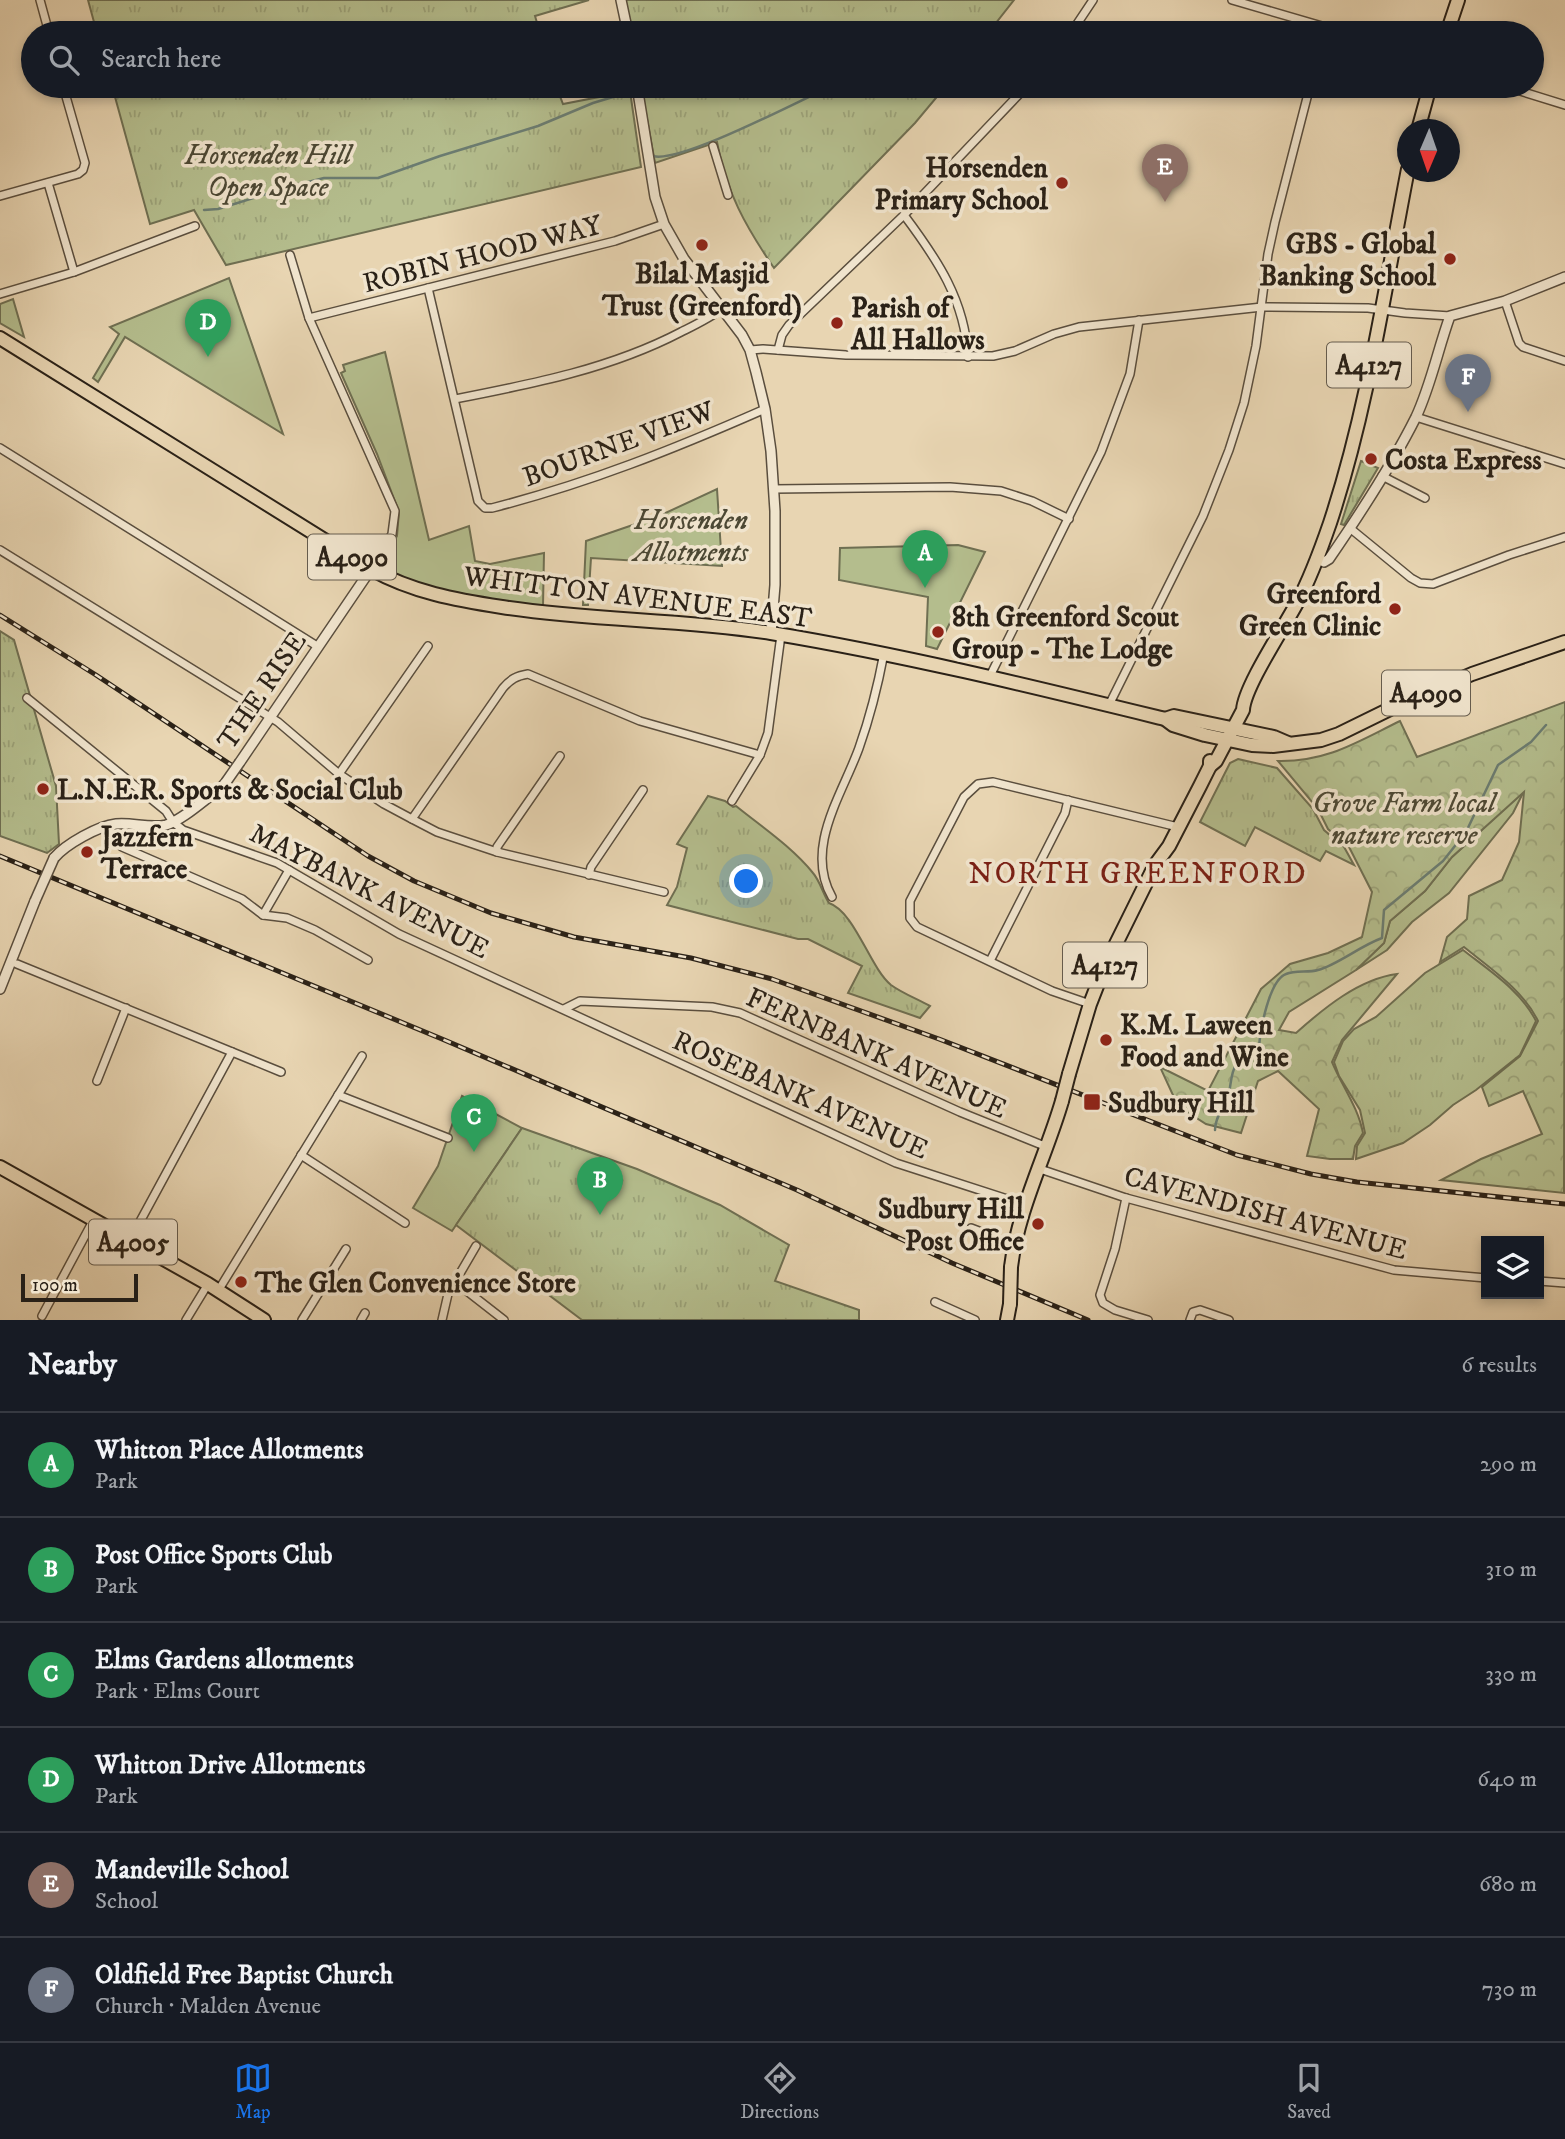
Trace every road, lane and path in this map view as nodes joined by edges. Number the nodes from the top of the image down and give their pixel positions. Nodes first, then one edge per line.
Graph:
1 (40, 0) edge
2 (621, 0) edge
3 (1093, 0) edge
4 (1232, 0) edge
5 (1458, 0) edge
6 (46, 21) edge
7 (625, 21) edge
8 (1079, 21) edge
9 (1298, 21) edge
10 (1451, 21) edge
11 (67, 98) edge
12 (639, 98) edge
13 (1016, 98) edge
14 (1307, 98) edge
15 (1427, 98) edge
16 (1543, 98) edge
17 (1565, 105) edge
18 (1421, 119) edge
19 (713, 146) dead end
20 (1406, 182) edge
21 (48, 183) junction
22 (728, 195) dead end
23 (0, 196) edge
24 (904, 215) junction
25 (664, 224) junction
26 (195, 226) dead end
27 (290, 255) dead end
28 (74, 272) junction
29 (1565, 277) edge
30 (428, 288) junction
31 (0, 295) edge
32 (1505, 300) junction
33 (1262, 307) junction
34 (723, 309) junction
35 (1381, 310) junction
36 (1450, 316) junction
37 (309, 318) junction
38 (1139, 320) junction
39 (0, 338) edge
40 (750, 350) junction
41 (778, 350) junction
42 (968, 357) junction
43 (1565, 361) edge
44 (454, 399) junction
45 (765, 409) junction
46 (1416, 417) junction
47 (0, 448) edge
48 (1565, 464) edge
49 (1382, 476) junction
50 (774, 489) junction
51 (1425, 498) dead end
52 (1069, 519) junction
53 (1351, 529) junction
54 (1565, 537) edge
55 (0, 550) edge
56 (1323, 559) junction
57 (371, 569) junction
58 (776, 634) junction
59 (1565, 642) edge
60 (317, 646) junction
61 (428, 646) dead end
62 (884, 653) junction
63 (990, 676) junction
64 (27, 698) dead end
65 (1109, 705) junction
66 (270, 716) junction
67 (1165, 719) junction
68 (1230, 728) junction
69 (1224, 740) junction
70 (1288, 743) junction
71 (760, 755) junction
72 (560, 756) dead end
73 (339, 774) junction
74 (643, 790) dead end
75 (1068, 800) junction
76 (732, 801) dead end
77 (412, 819) junction
78 (173, 822) junction
79 (1178, 827) junction
80 (122, 847) dead end
81 (496, 852) junction
82 (289, 870) junction
83 (589, 875) junction
84 (664, 892) dead end
85 (832, 897) dead end
86 (263, 915) junction
87 (368, 960) dead end
88 (990, 961) junction
89 (17, 964) dead end
90 (0, 989) edge
91 (1090, 1004) junction
92 (126, 1008) junction
93 (564, 1009) junction
94 (232, 1052) junction
95 (362, 1056) dead end
96 (281, 1072) dead end
97 (97, 1081) dead end
98 (338, 1095) junction
99 (447, 1138) dead end
100 (1047, 1148) junction
101 (301, 1155) junction
102 (0, 1167) edge
103 (1040, 1169) junction
104 (1126, 1198) junction
105 (1026, 1205) junction
106 (94, 1219) junction
107 (405, 1223) dead end
108 (971, 1228) dead end
109 (992, 1236) tunnel mouth
110 (130, 1240) junction
111 (475, 1246) dead end
112 (346, 1249) dead end
113 (1481, 1278) edge
114 (454, 1281) junction
115 (1544, 1281) edge
116 (1565, 1283) edge
117 (213, 1287) junction
118 (936, 1302) dead end
119 (42, 1316) dead end
120 (186, 1320) edge
121 (264, 1320) edge
122 (302, 1320) edge
123 (442, 1320) edge
124 (504, 1320) edge
125 (975, 1320) edge
126 (1007, 1320) edge
127 (1148, 1320) edge
128 (1190, 1320) edge
129 (1229, 1320) edge

1 - 6 street
2 - 7 street
3 - 8 street
4 - 9 street
5 - 10 main road
11 - 21 street
12 - 25 street
13 - 24 street
14 - 33 street
15 - 18 main road
16 - 17 street
19 - 22 street
20 - 35 main road, A4127
21 - 23 street
21 - 28 street
24 - 41 street
24 - 42 street
25 - 30 street, ROBIN HOOD WAY
25 - 34 street
26 - 28 street
27 - 37 street
28 - 31 street
29 - 32 street
30 - 37 street, ROBIN HOOD WAY
30 - 44 street
32 - 36 street
32 - 43 street
33 - 35 street
33 - 38 street
33 - 65 street
34 - 40 street
34 - 44 street
35 - 36 street
35 - 56 main road, A4127
36 - 46 street
37 - 57 street
38 - 42 street
38 - 52 street
39 - 57 main road, WHITTON AVENUE EAST / A4090
40 - 41 street
40 - 45 street
41 - 42 street
44 - 45 street, BOURNE VIEW
45 - 50 street
46 - 48 street
46 - 49 street
47 - 60 street
49 - 51 street
49 - 53 street
50 - 52 street
50 - 58 street
52 - 63 street
53 - 54 street
53 - 56 street
55 - 66 street
56 - 68 main road, A4127
57 - 58 main road, WHITTON AVENUE EAST / A4090
57 - 60 street, THE RISE
58 - 62 main road, WHITTON AVENUE EAST / A4090
58 - 71 street
59 - 70 main road, A4090
60 - 66 street, THE RISE
61 - 73 street
62 - 63 main road, WHITTON AVENUE EAST / A4090
62 - 85 street
63 - 65 main road, WHITTON AVENUE EAST / A4090
64 - 78 street
65 - 67 main road, WHITTON AVENUE EAST / A4090
66 - 73 street
66 - 78 street, THE RISE, bridge
67 - 68 main road, WHITTON AVENUE EAST / A4090
67 - 69 main road, WHITTON AVENUE EAST / A4090
68 - 69 main road, A4127
68 - 70 main road, A4090
69 - 70 main road, A4090
69 - 79 main road, A4127
71 - 76 street
71 - 77 street
72 - 81 street
73 - 77 street
74 - 83 street
75 - 79 street
75 - 88 street
75 - 88 street
77 - 81 street
78 - 82 street, MAYBANK AVENUE
78 - 90 street, bridge
79 - 91 main road, A4127
80 - 86 street
81 - 83 street
82 - 86 street
82 - 93 street, MAYBANK AVENUE
83 - 84 street
86 - 87 street
88 - 91 street
89 - 92 street
91 - 100 main road, A4127, bridge
92 - 94 street
92 - 97 street
93 - 100 street, FERNBANK AVENUE
93 - 105 street, ROSEBANK AVENUE
94 - 96 street
94 - 110 street
95 - 98 street
98 - 99 street
98 - 101 street
100 - 103 main road, A4127
101 - 107 street
101 - 117 street
102 - 106 main road, A4005
103 - 104 street, CAVENDISH AVENUE
103 - 105 main road, A4127
104 - 113 street, CAVENDISH AVENUE
104 - 127 street
105 - 126 main road, A4127, bridge
106 - 110 main road, A4005
106 - 119 street
108 - 109 street
110 - 117 main road, A4005
111 - 114 street
112 - 122 street
114 - 123 street
114 - 124 street
115 - 116 street
117 - 120 street
117 - 121 main road, A4005
118 - 125 street
128 - 129 street

